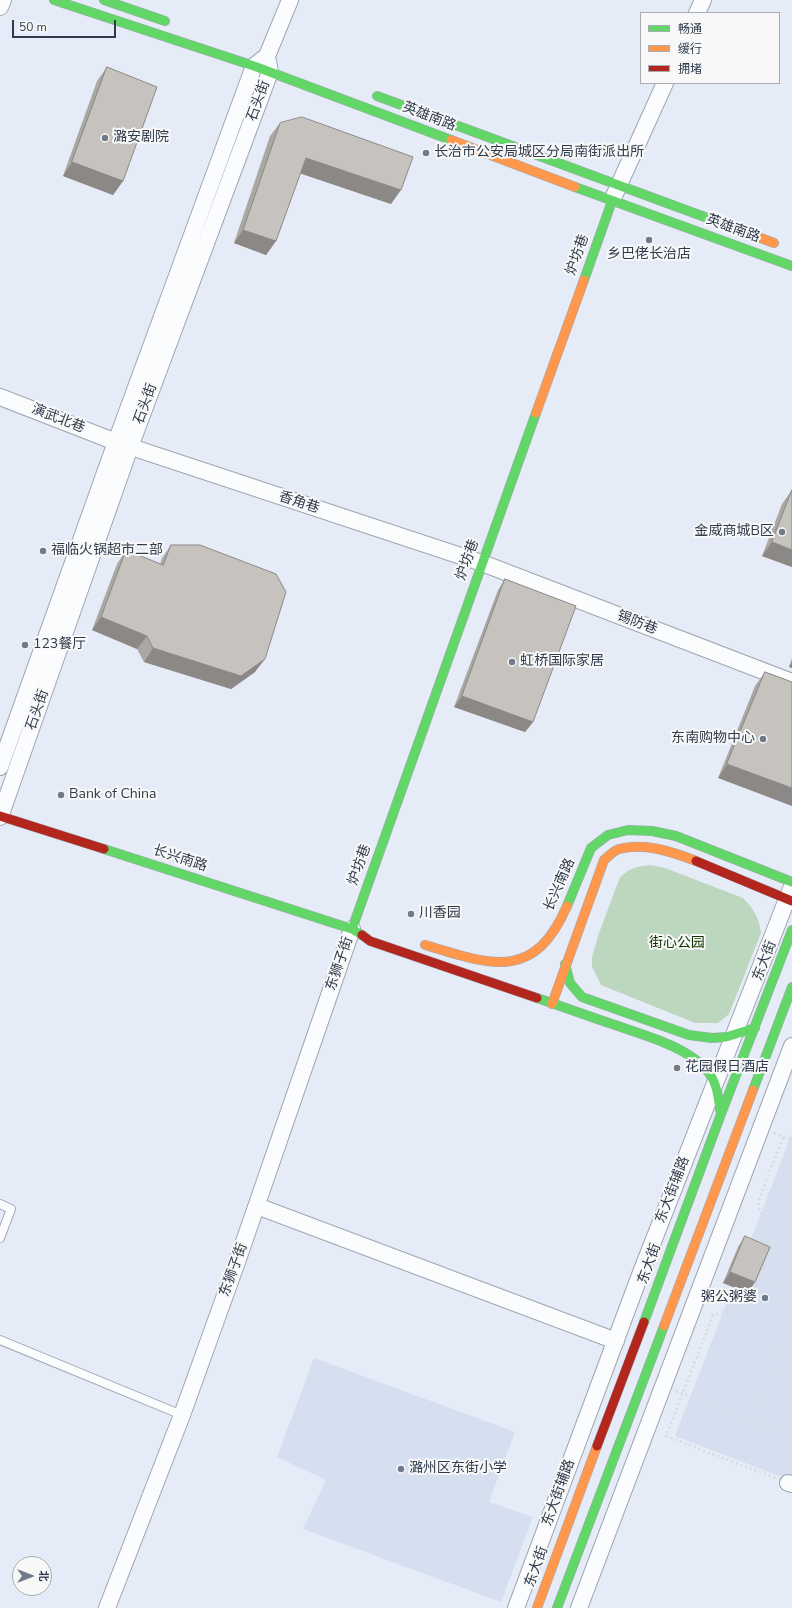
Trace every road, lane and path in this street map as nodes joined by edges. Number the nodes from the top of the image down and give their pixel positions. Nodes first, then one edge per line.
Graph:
1 (3, 0) edge
2 (54, 0) edge
3 (104, 0) edge
4 (290, 0) edge
5 (703, 0) edge
6 (0, 7) edge
7 (697, 12) edge
8 (171, 23) dead end
9 (265, 61) junction
10 (665, 84) edge
11 (371, 94) dead end
12 (618, 186) junction
13 (612, 201) junction
14 (785, 247) dead end
15 (792, 266) edge
16 (0, 396) edge
17 (123, 444) junction
18 (482, 563) junction
19 (792, 682) edge
20 (0, 767) edge
21 (0, 816) edge
22 (792, 882) edge
23 (790, 895) edge
24 (352, 929) junction
25 (375, 930) dead end
26 (792, 930) edge
27 (417, 943) dead end
28 (565, 964) junction
29 (792, 986) edge
30 (552, 1004) junction
31 (755, 1028) junction
32 (734, 1034) junction
33 (792, 1046) edge
34 (715, 1084) junction
35 (721, 1114) junction
36 (761, 1127) junction
37 (783, 1136) junction
38 (792, 1140) edge
39 (0, 1204) edge
40 (257, 1206) junction
41 (0, 1238) edge
42 (755, 1275) edge
43 (760, 1276) junction
44 (792, 1289) edge
45 (792, 1314) edge
46 (0, 1340) edge
47 (616, 1341) junction
48 (792, 1353) edge
49 (776, 1356) junction
50 (663, 1385) junction
51 (683, 1394) junction
52 (182, 1415) junction
53 (752, 1422) junction
54 (792, 1438) edge
55 (790, 1484) edge
56 (107, 1608) edge
57 (516, 1608) edge
58 (537, 1608) edge
59 (557, 1608) edge
60 (579, 1608) edge

1 - 6 street
2 - 9 main road, 英雄南路
3 - 8 main road
4 - 9 street, 石头街
5 - 7 street
9 - 13 main road, 英雄南路
9 - 17 street, 石头街
10 - 12 street
11 - 12 main road, 英雄南路
12 - 13 street
12 - 14 main road, 英雄南路
13 - 15 main road, 英雄南路
13 - 18 main road, 炉坊巷
16 - 17 street, 演武北巷
17 - 18 street, 香角巷
17 - 20 street, 石头街
17 - 21 street, 石头街
18 - 19 street, 锡防巷
18 - 24 main road, 炉坊巷
21 - 24 main road, 长兴南路
22 - 27 main road, 长兴南路
23 - 28 main road
23 - 32 street, 东大街辅路
24 - 25 main road, 长兴南路
24 - 30 main road, 长兴南路
24 - 40 street, 东狮子街
26 - 31 main road, 东大街
28 - 30 main road
28 - 32 main road
29 - 59 main road
30 - 34 main road, 长兴南路
31 - 32 main road
31 - 35 main road, 东大街
32 - 34 street, 东大街辅路
33 - 36 street
34 - 35 main road, 长兴南路
34 - 47 street, 东大街辅路
35 - 58 main road, 东大街
36 - 37 path
36 - 50 street
37 - 38 path
37 - 43 path
39 - 41 lane
40 - 47 street
40 - 52 street, 东狮子街
42 - 43 path
43 - 44 path
43 - 51 path
45 - 49 path
46 - 52 lane
47 - 57 street, 东大街辅路
48 - 49 path
49 - 53 path
50 - 51 path
50 - 60 street
51 - 53 path
51 - 55 path
52 - 56 street, 东狮子街
53 - 54 path

